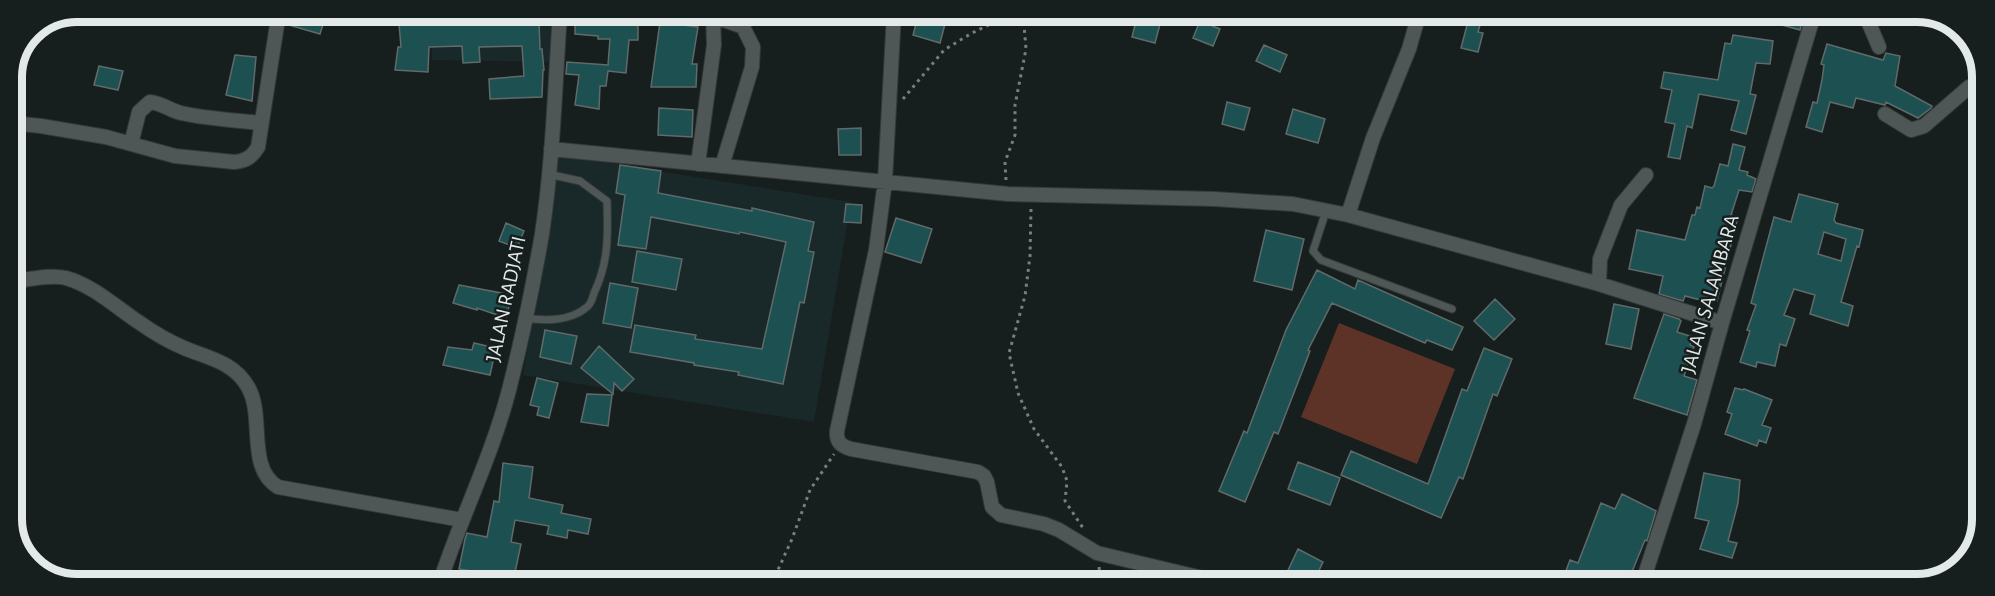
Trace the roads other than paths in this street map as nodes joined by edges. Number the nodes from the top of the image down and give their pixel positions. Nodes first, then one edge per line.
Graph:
1 (277, 22) edge
2 (559, 22) edge
3 (713, 22) edge
4 (731, 22) edge
5 (745, 22) edge
6 (893, 22) edge
7 (1417, 22) edge
8 (1812, 22) edge
9 (1868, 22) edge
10 (742, 27) junction
11 (1879, 47) dead end
12 (1972, 86) edge
13 (1885, 114) dead end
14 (261, 123) junction
15 (22, 124) edge
16 (131, 144) junction
17 (551, 149) junction
18 (698, 164) junction
19 (722, 166) junction
20 (548, 174) junction
21 (1646, 175) dead end
22 (885, 181) junction
23 (1326, 211) junction
24 (1348, 215) junction
25 (22, 280) edge
26 (1599, 284) junction
27 (1452, 309) dead end
28 (524, 318) junction
29 (1722, 323) junction
30 (462, 520) junction
31 (443, 574) edge
32 (1192, 574) edge
33 (1645, 574) edge

1 - 14 street
2 - 17 street, JALAN RADJATI
3 - 18 street
4 - 10 street
5 - 10 street
6 - 22 street
7 - 24 street
8 - 29 street, JALAN SALAMBARA
9 - 11 street
10 - 19 street
12 - 13 street
14 - 16 street
14 - 16 street
15 - 16 street
17 - 18 street
17 - 20 street, JALAN RADJATI
18 - 19 street
19 - 22 street
20 - 28 street, JALAN RADJATI
20 - 28 lane
21 - 26 street
22 - 23 street
22 - 32 street
23 - 24 street
23 - 27 lane
24 - 26 street
25 - 30 street
26 - 29 street
28 - 30 street, JALAN RADJATI
29 - 33 street, JALAN SALAMBARA
30 - 31 street, JALAN RADJATI

